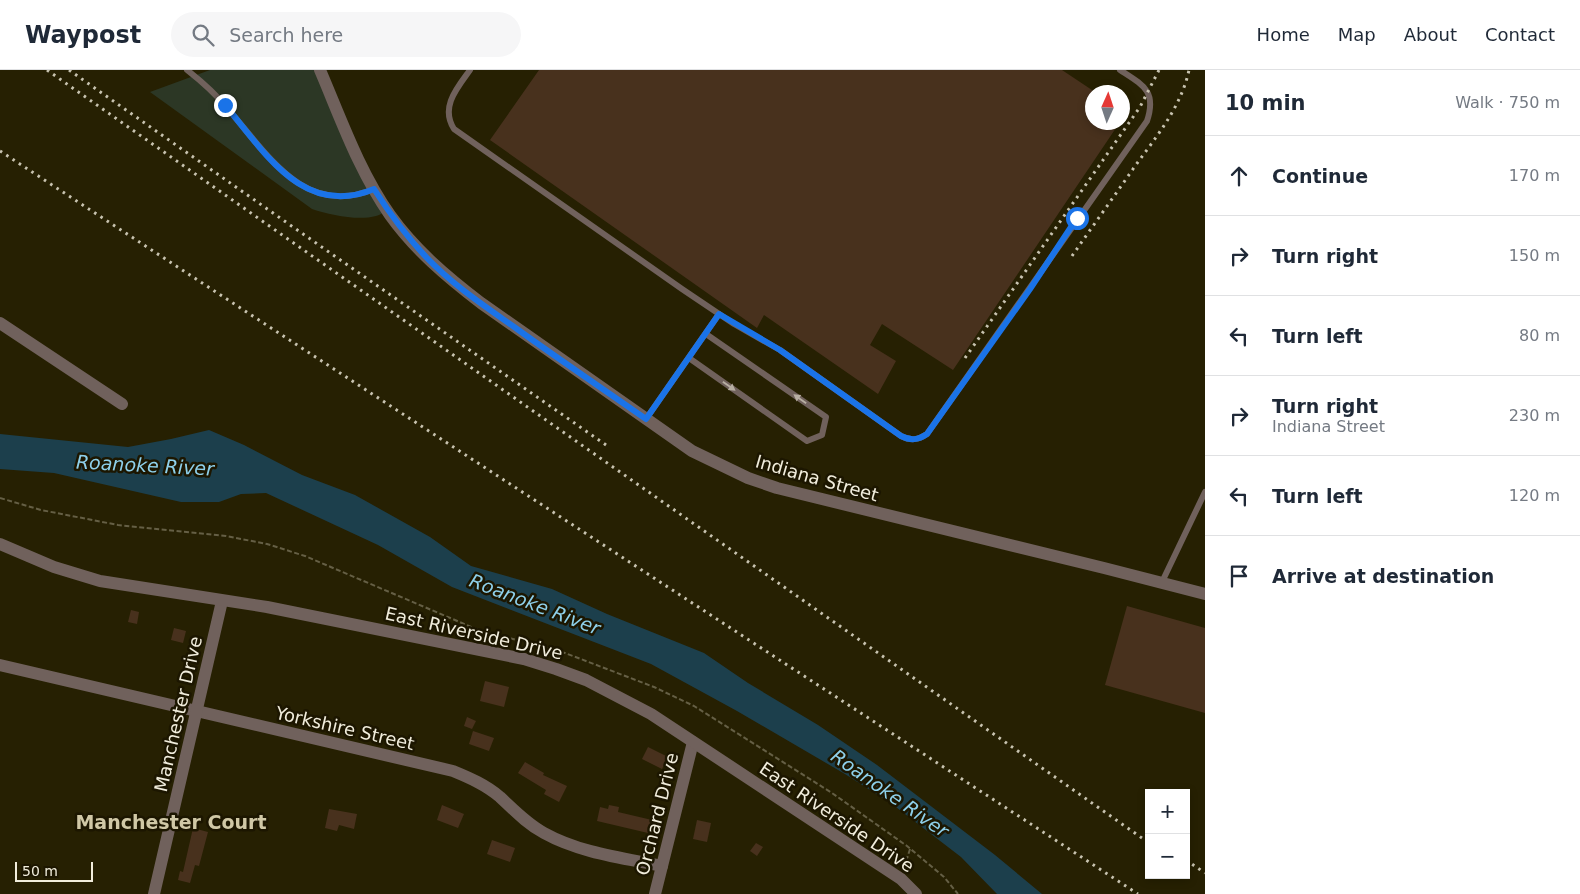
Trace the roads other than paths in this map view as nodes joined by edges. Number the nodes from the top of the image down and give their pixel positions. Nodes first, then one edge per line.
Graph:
1 (187, 70) edge
2 (320, 70) edge
3 (470, 70) edge
4 (1120, 70) edge
5 (374, 189) junction
6 (719, 314) junction
7 (0, 323) edge
8 (706, 334) junction
9 (688, 358) junction
10 (122, 404) dead end
11 (646, 419) junction
12 (1205, 492) edge
13 (0, 544) edge
14 (1162, 582) junction
15 (1205, 594) edge
16 (222, 601) junction
17 (0, 665) edge
18 (197, 710) junction
19 (693, 742) junction
20 (662, 866) junction
21 (154, 894) edge
22 (655, 894) edge
23 (916, 894) edge

1 - 5 lane
2 - 5 street, Indiana Street
3 - 6 lane
4 - 6 lane
5 - 11 street, Indiana Street
6 - 8 lane
7 - 10 street
8 - 9 lane
9 -> 8 lane
9 - 11 lane
11 - 14 street, Indiana Street
12 - 14 lane
13 - 16 street, East Riverside Drive
14 - 15 street, Indiana Street
16 - 18 street, Manchester Drive
16 - 19 street, East Riverside Drive
17 - 18 street, Yorkshire Street
18 - 20 street, Yorkshire Street
18 - 21 street, Manchester Drive
19 - 20 street, Orchard Drive
19 - 23 street, East Riverside Drive
20 - 22 street, Orchard Drive

